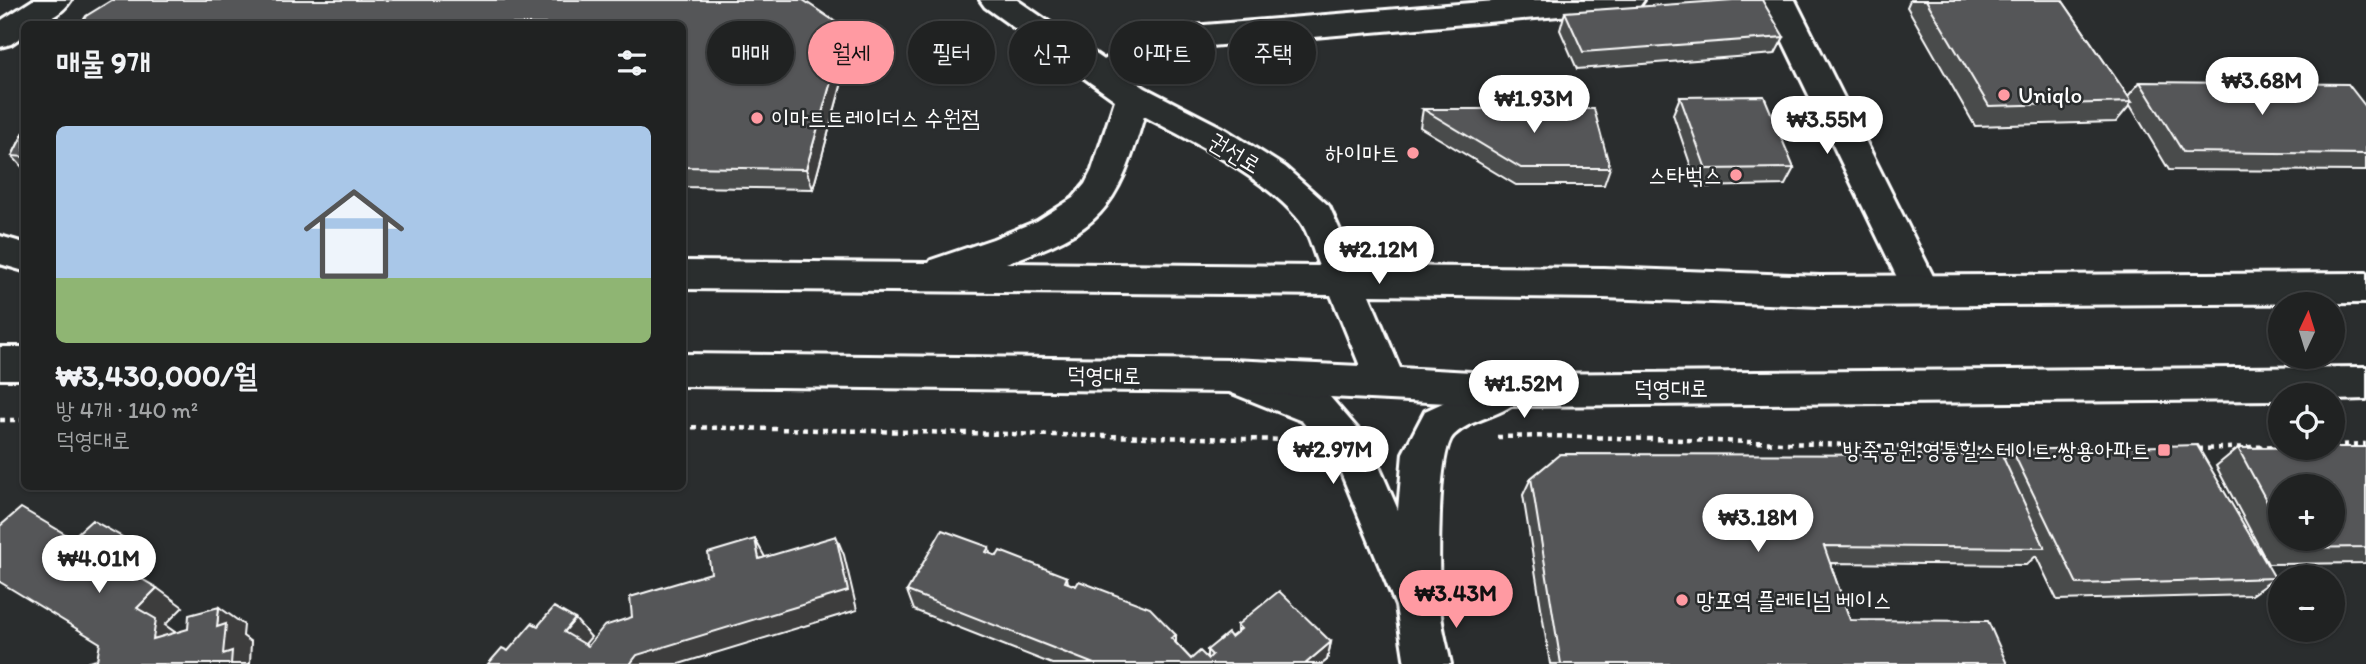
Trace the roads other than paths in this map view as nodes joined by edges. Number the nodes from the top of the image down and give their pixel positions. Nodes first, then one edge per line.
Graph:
1 (55, 0) edge
2 (996, 0) edge
3 (1628, 0) edge
4 (1779, 0) edge
5 (26, 21) edge
6 (21, 24) edge
7 (6, 35) edge
8 (1118, 85) junction
9 (0, 250) edge
10 (21, 256) edge
11 (0, 265) edge
12 (21, 266) edge
13 (686, 275) edge
14 (921, 278) junction
15 (1345, 281) junction
16 (2366, 288) edge
17 (1922, 290) junction
18 (0, 363) edge
19 (21, 363) edge
20 (686, 370) edge
21 (1231, 376) junction
22 (1386, 382) junction
23 (2366, 383) edge
24 (1506, 390) junction
25 (1418, 608) junction
26 (1428, 664) edge

1 - 5 street
2 - 8 street, 권선로
3 - 8 street
4 - 17 street
6 - 7 street
8 - 14 street
8 - 15 street, 권선로
9 - 10 street
11 - 12 street
13 - 14 street
14 - 15 street
15 - 17 street
15 - 22 street, 권선로
16 - 17 street
18 - 19 street
20 - 21 street, 덕영대로
21 - 22 street, 덕영대로
21 - 25 street
22 - 24 street, 덕영대로
23 - 24 street, 덕영대로
24 - 25 street
25 - 26 street

